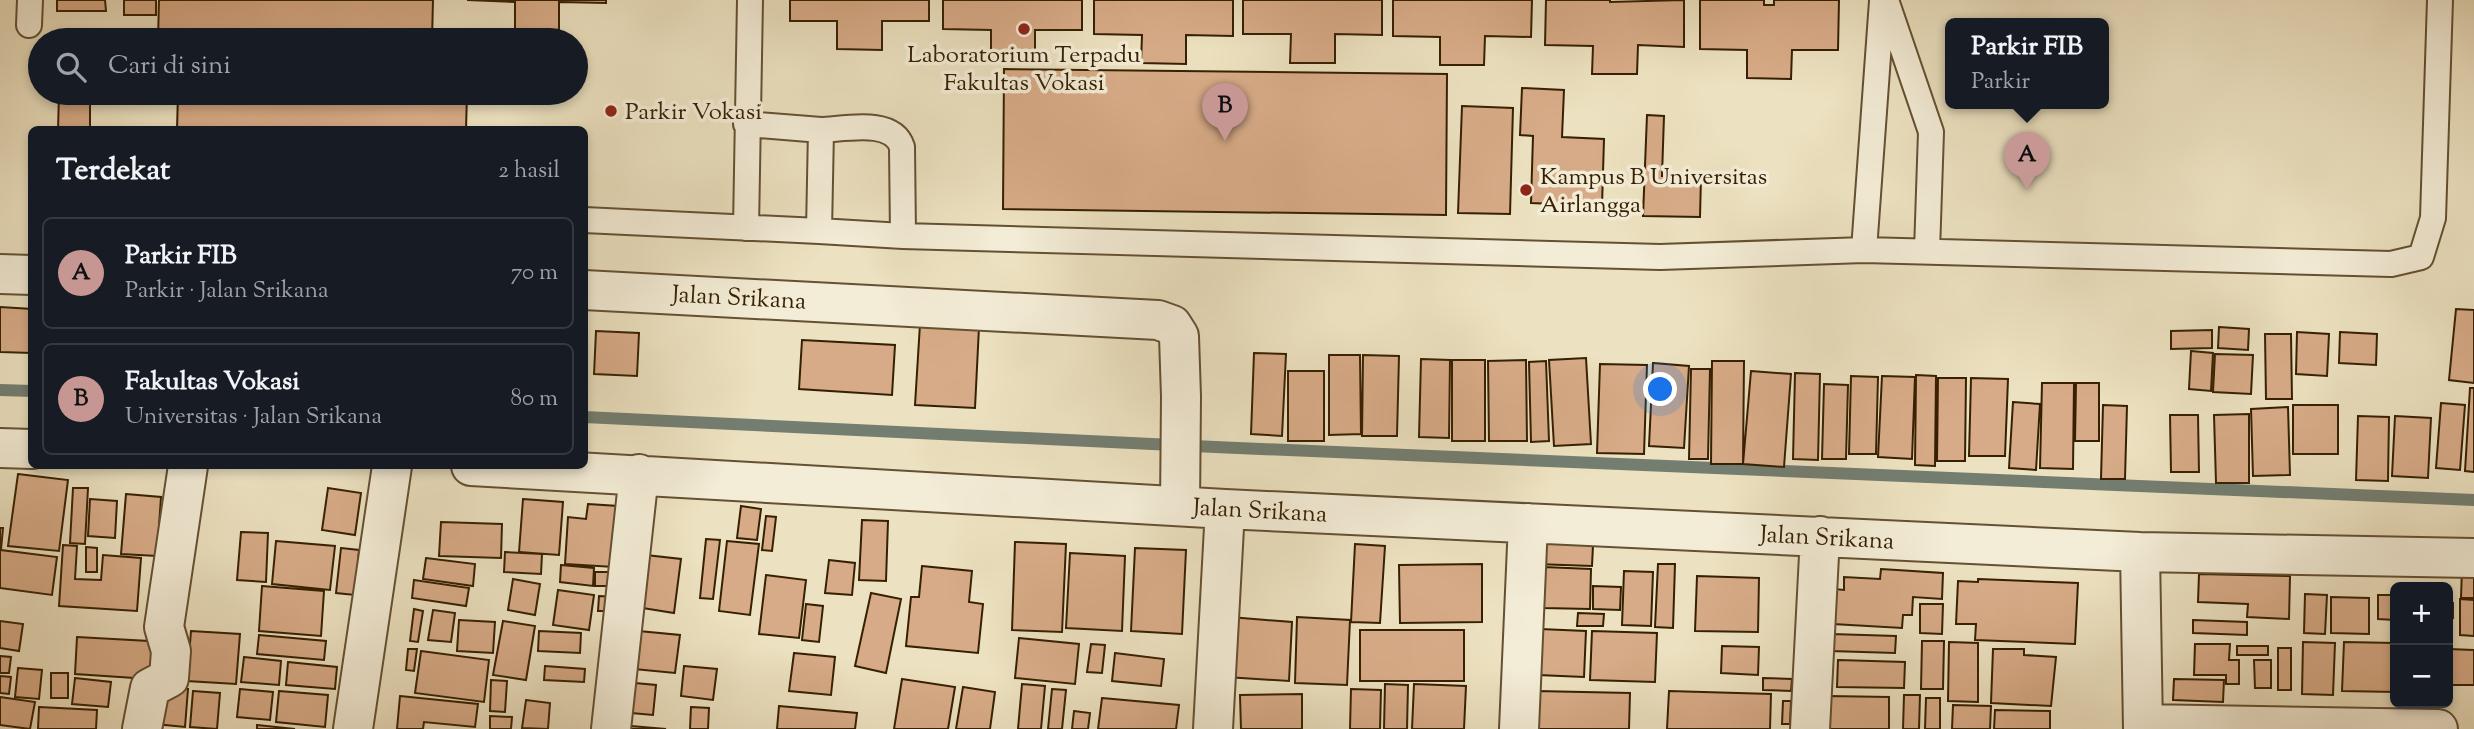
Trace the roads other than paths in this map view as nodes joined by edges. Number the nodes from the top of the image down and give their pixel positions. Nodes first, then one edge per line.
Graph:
1 (30, 0) edge
2 (750, 0) edge
3 (1884, 0) edge
4 (2440, 0) edge
5 (29, 25) dead end
6 (746, 124) junction
7 (821, 130) junction
8 (588, 220) edge
9 (746, 228) junction
10 (820, 231) junction
11 (903, 236) junction
12 (1864, 250) junction
13 (1927, 251) junction
14 (0, 274) edge
15 (28, 275) edge
16 (588, 290) edge
17 (0, 448) edge
18 (28, 449) edge
19 (188, 469) edge
20 (392, 469) edge
21 (534, 469) edge
22 (639, 474) junction
23 (1180, 490) junction
24 (1225, 509) junction
25 (1528, 523) junction
26 (1820, 536) junction
27 (2140, 552) junction
28 (2474, 558) edge
29 (2143, 726) edge
30 (142, 729) edge
31 (353, 729) edge
32 (611, 729) edge
33 (1213, 729) edge
34 (1519, 729) edge
35 (1810, 729) edge
36 (2438, 729) edge

1 - 5 lane
2 - 6 lane
3 - 12 lane
3 - 13 lane
4 - 13 lane
6 - 7 lane
6 - 9 lane
7 - 10 lane
7 - 11 lane
8 - 9 lane
9 - 10 lane
10 - 11 lane
11 - 12 lane
12 - 13 lane
14 - 15 street
16 - 23 street, Jalan Srikana
17 - 18 street
19 - 30 street
20 - 31 street
21 - 22 street, Jalan Srikana
22 - 23 street, Jalan Srikana
22 - 32 street
23 - 24 street, Jalan Srikana
24 - 25 street, Jalan Srikana
24 - 33 street
25 - 26 street, Jalan Srikana
25 - 34 street
26 - 27 street, Jalan Srikana
26 - 35 street
27 - 28 street, Jalan Srikana
27 - 29 street
29 - 36 street

